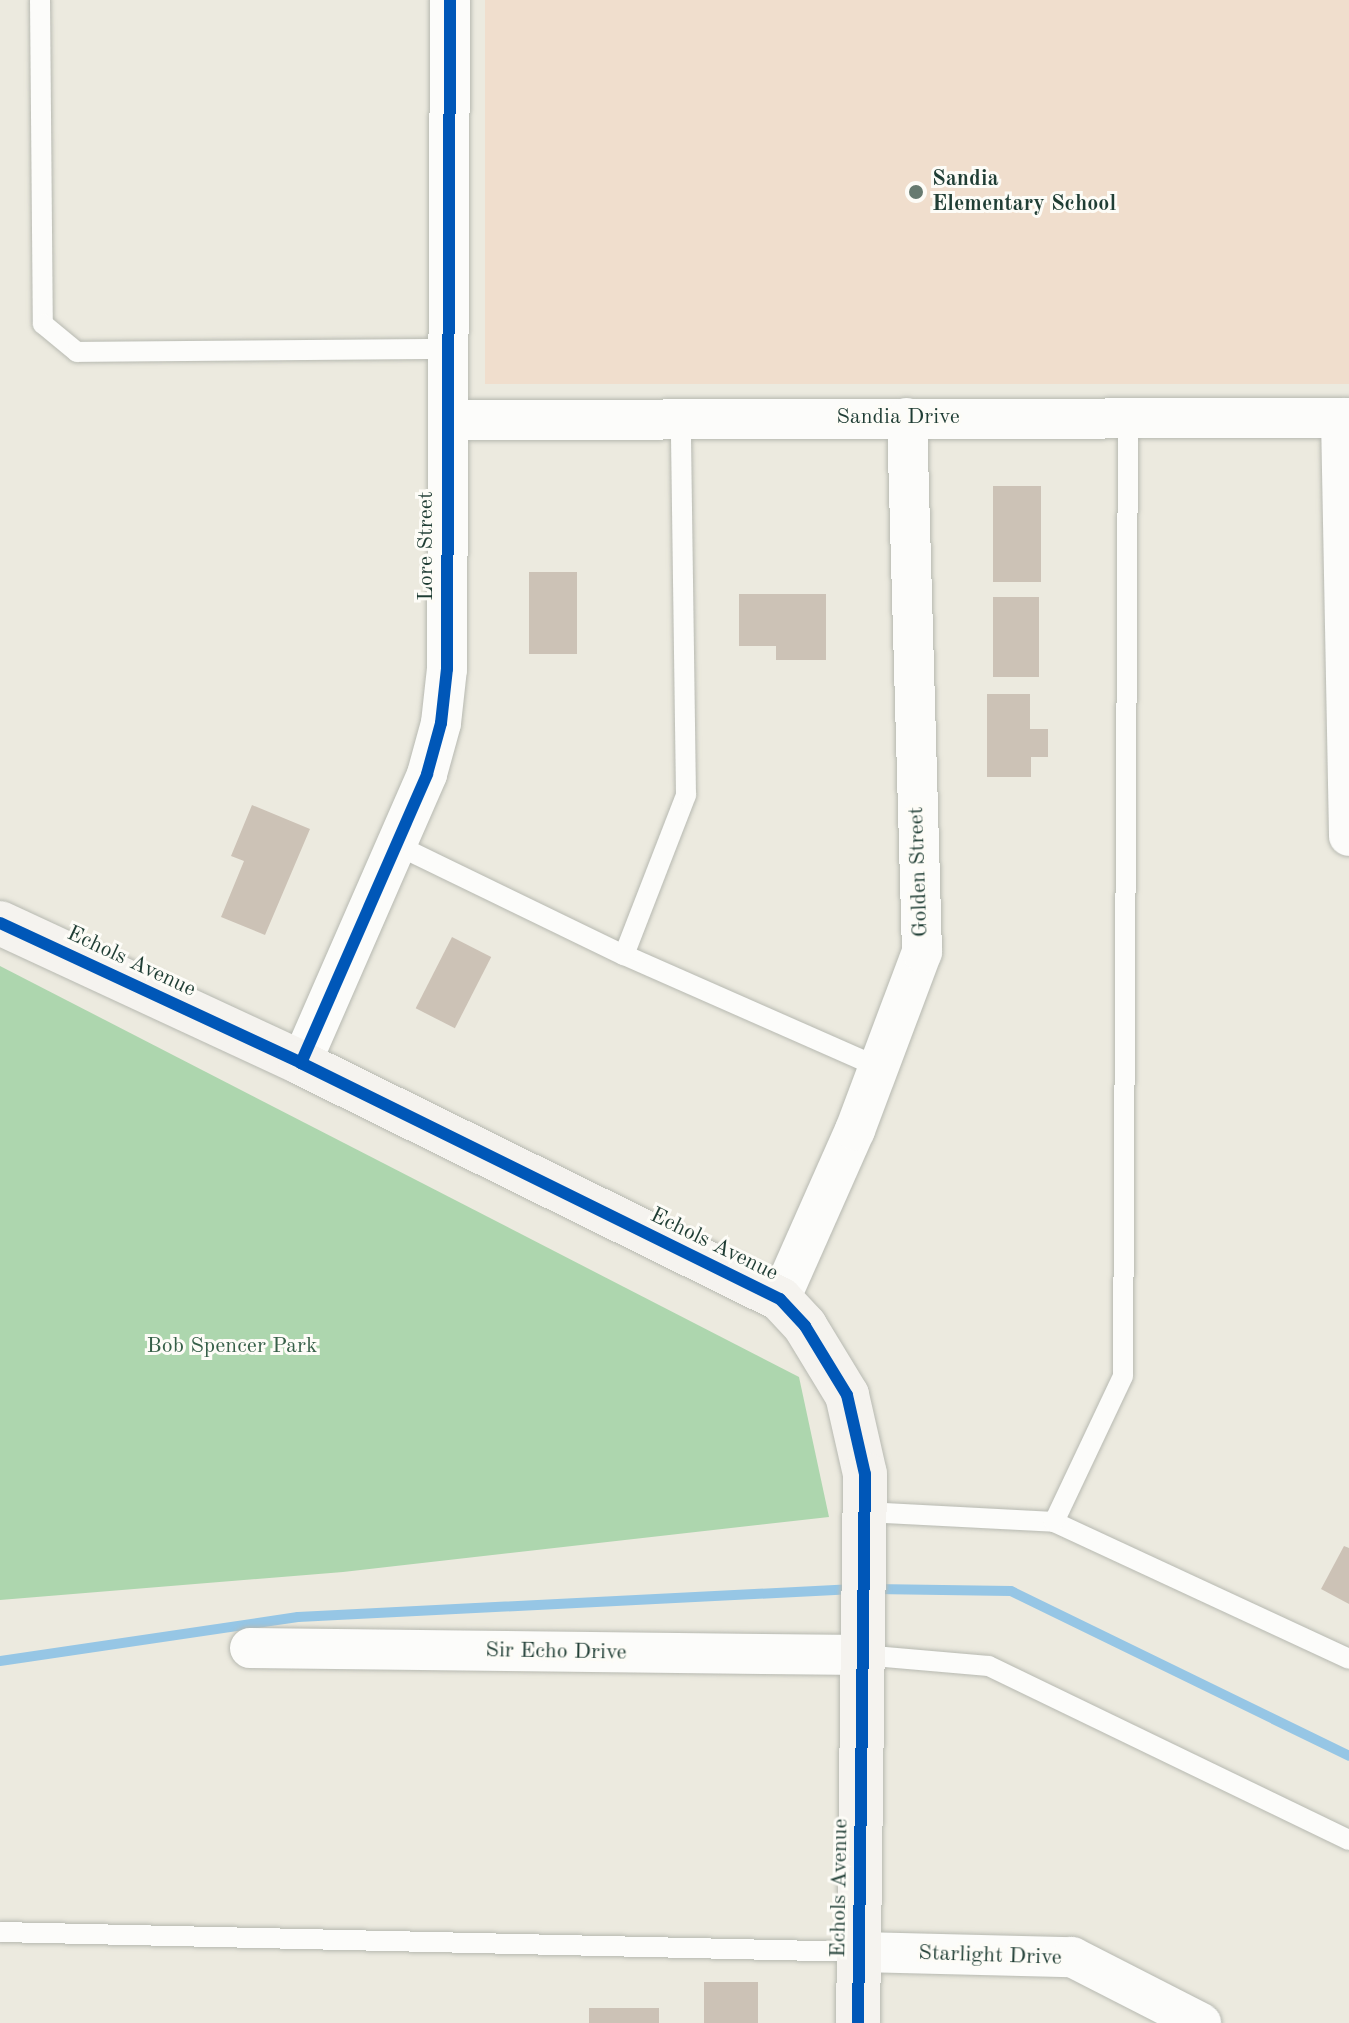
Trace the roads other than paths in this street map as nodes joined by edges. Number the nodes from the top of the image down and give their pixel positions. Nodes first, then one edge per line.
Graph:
1 (40, 0) edge
2 (450, 0) edge
3 (447, 349) junction
4 (681, 417) junction
5 (907, 418) junction
6 (1128, 418) junction
7 (1345, 418) edge
8 (448, 420) junction
9 (1349, 836) edge
10 (397, 845) junction
11 (0, 923) edge
12 (624, 955) junction
13 (301, 1063) junction
14 (878, 1067) junction
15 (780, 1299) junction
16 (866, 1520) junction
17 (1054, 1522) junction
18 (250, 1648) dead end
19 (862, 1655) junction
20 (1349, 1659) edge
21 (1349, 1840) edge
22 (0, 1932) edge
23 (860, 1952) junction
24 (858, 2023) edge
25 (1201, 2023) edge

1 - 3 lane
2 - 3 street, Lore Street
3 - 8 street, Lore Street
4 - 5 street, Sandia Drive
4 - 8 street, Sandia Drive
4 - 12 lane
5 - 6 street, Sandia Drive
5 - 14 street, Golden Street
6 - 7 street, Sandia Drive
6 - 17 lane
7 - 9 street
8 - 10 street, Lore Street
10 - 12 lane
10 - 13 street, Lore Street
11 - 13 street, Echols Avenue
12 - 14 lane
13 - 15 street, Echols Avenue
14 - 15 street, Golden Street
15 - 16 street, Echols Avenue
16 - 17 lane
16 - 19 street, Echols Avenue
17 - 20 lane
18 - 19 street, Sir Echo Drive
19 - 21 lane
19 - 23 street, Echols Avenue
22 - 23 lane
23 - 24 street, Echols Avenue
23 - 25 street, Starlight Drive

